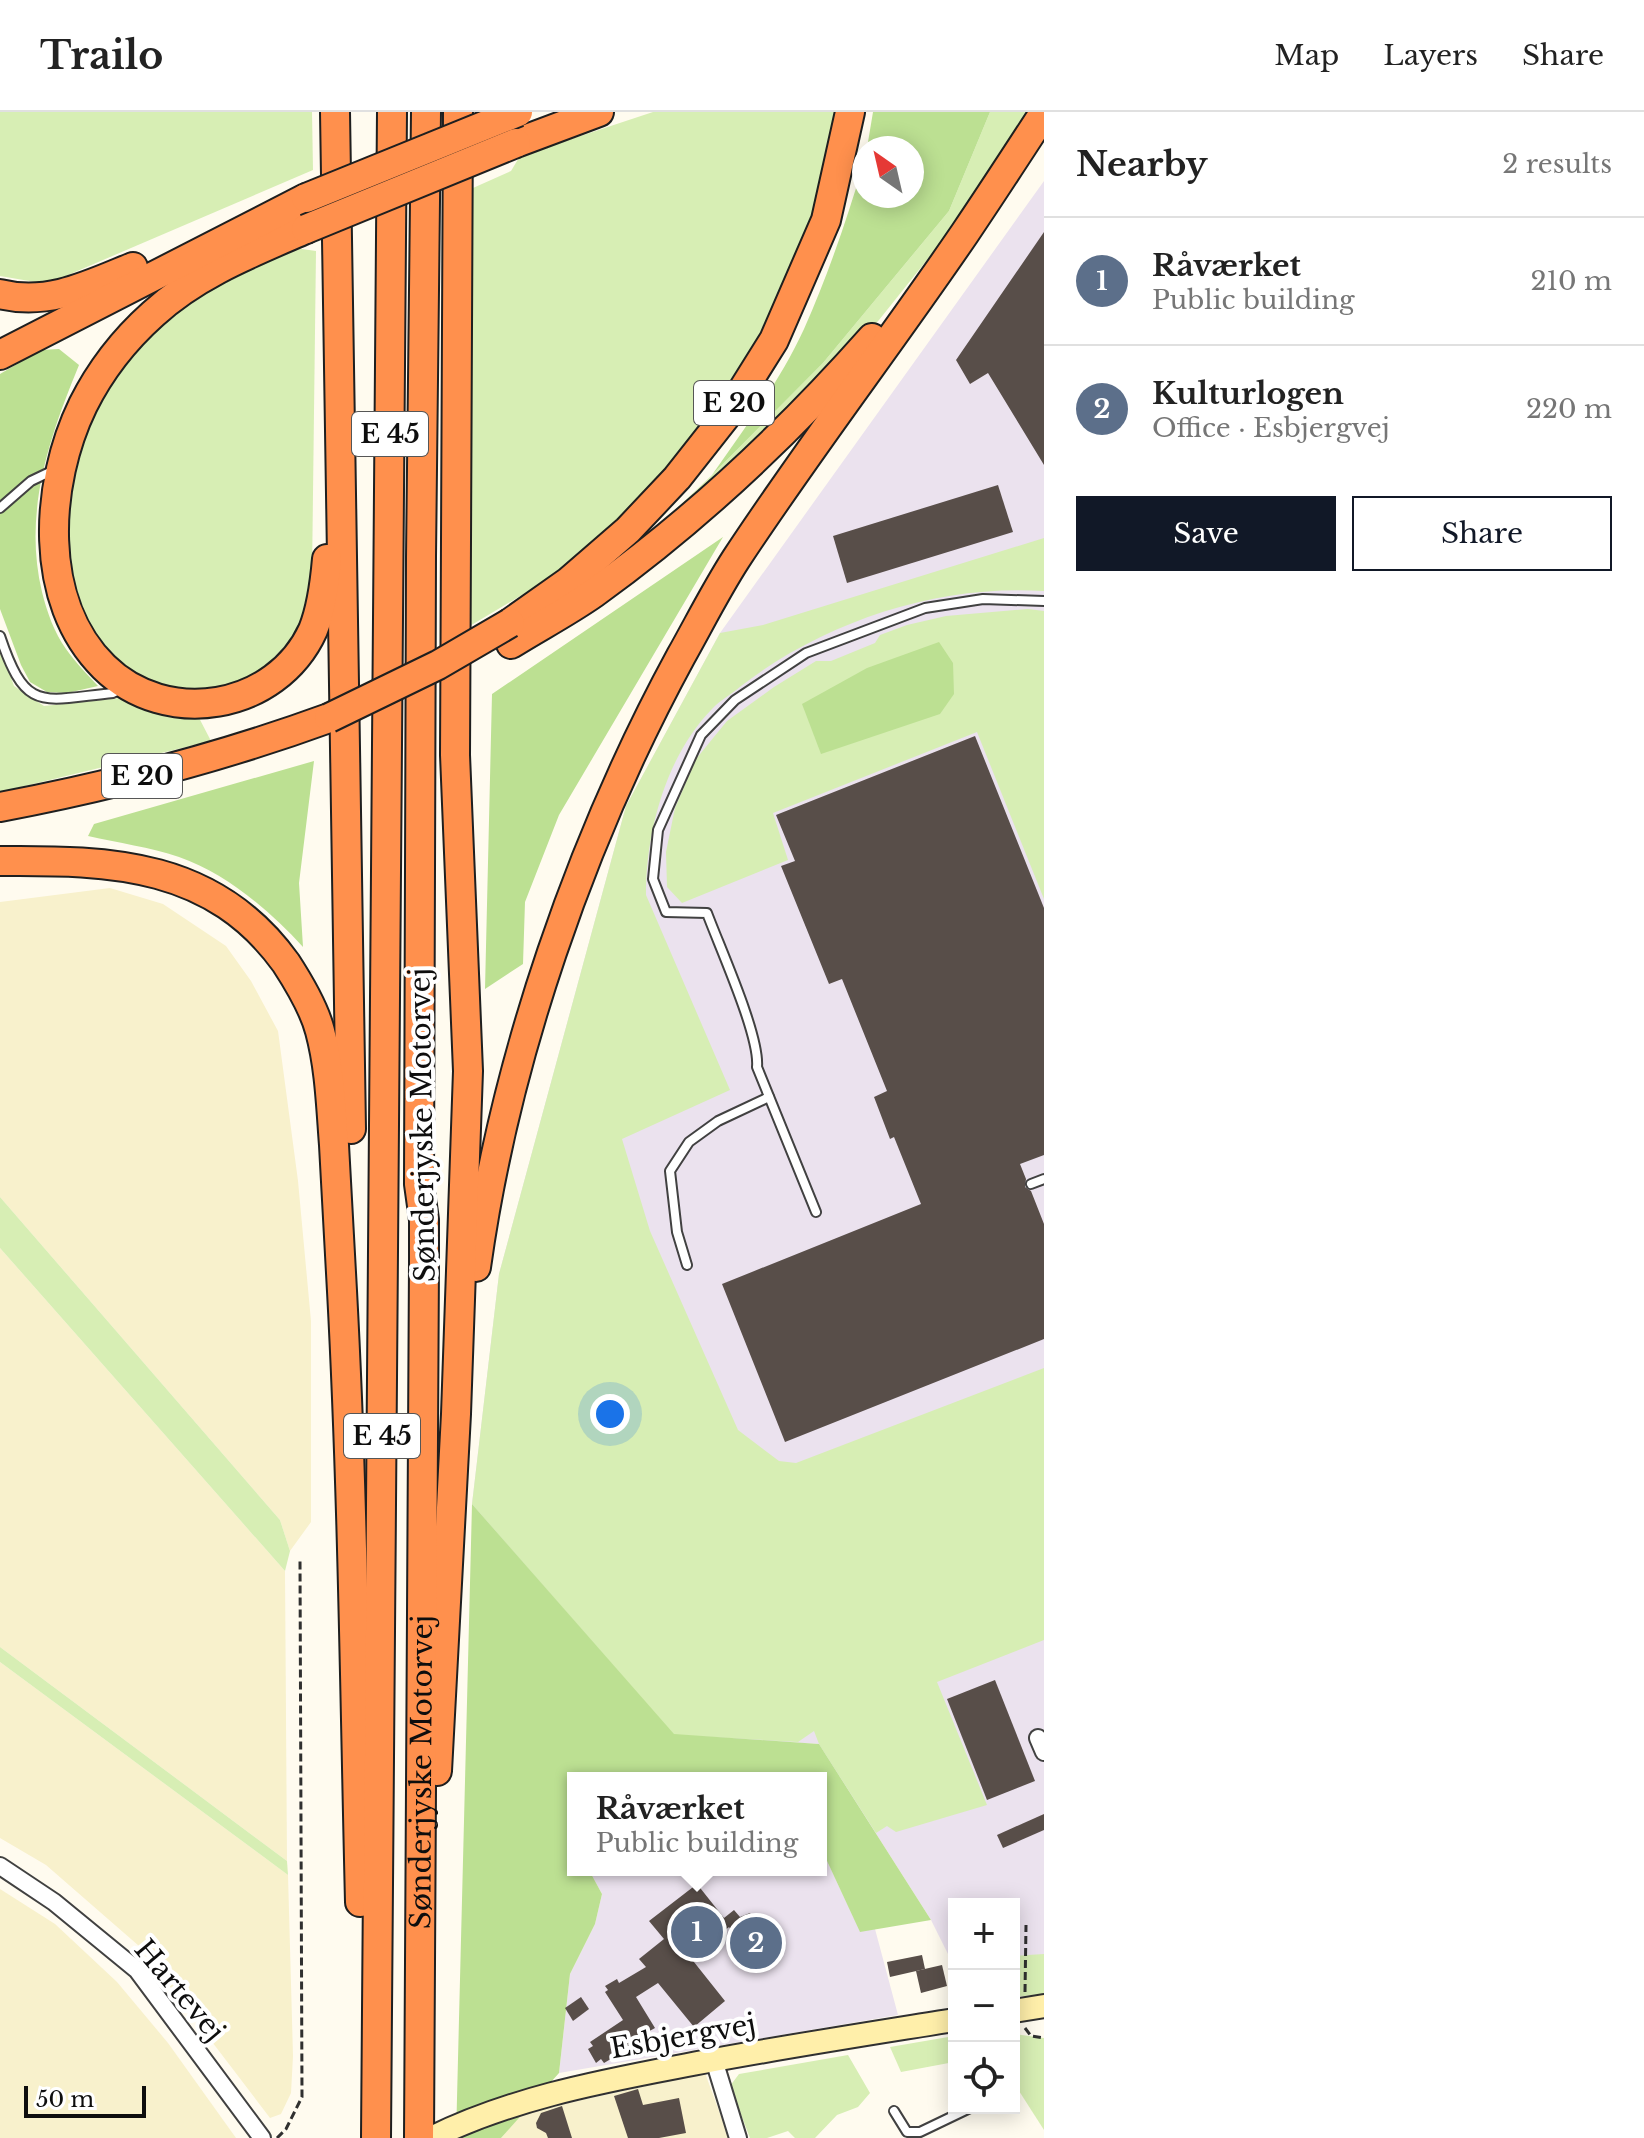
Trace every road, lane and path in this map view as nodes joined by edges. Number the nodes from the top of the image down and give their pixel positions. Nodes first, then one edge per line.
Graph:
1 (329, 112) edge
2 (335, 112) edge
3 (392, 112) edge
4 (426, 112) edge
5 (458, 112) edge
6 (518, 112) edge
7 (599, 112) edge
8 (850, 112) edge
9 (1044, 113) edge
10 (1044, 136) edge
11 (268, 215) junction
12 (965, 234) junction
13 (336, 241) junction
14 (0, 294) edge
15 (0, 355) edge
16 (875, 359) junction
17 (338, 410) junction
18 (62, 467) junction
19 (0, 508) edge
20 (1044, 601) edge
21 (510, 633) junction
22 (0, 636) edge
23 (129, 686) junction
24 (0, 807) edge
25 (0, 861) edge
26 (769, 1097) junction
27 (1044, 1179) edge
28 (1031, 1184) dead end
29 (816, 1212) dead end
30 (687, 1265) dead end
31 (456, 1414) junction
32 (349, 1430) junction
33 (300, 1560) dead end
34 (0, 1866) edge
35 (1026, 1925) dead end
36 (420, 1939) junction
37 (1028, 2009) edge
38 (948, 2021) edge
39 (714, 2060) junction
40 (894, 2111) dead end
41 (958, 2114) edge
42 (262, 2138) edge
43 (277, 2138) edge
44 (367, 2138) edge
45 (376, 2138) edge
46 (419, 2138) edge
47 (431, 2138) edge
48 (738, 2138) edge

1 - 13 highway
2 - 13 highway
3 - 45 highway, Sønderjyske Motorvej / E 45
4 - 36 highway, Sønderjyske Motorvej / E 45
5 - 31 highway
6 - 11 highway, bridge
7 - 18 highway, bridge
8 - 21 highway, E 20
9 - 12 highway
10 - 16 highway
11 - 14 highway
11 - 15 highway
12 - 16 highway
12 - 21 highway
13 - 17 highway
16 - 31 highway
17 - 23 highway
17 - 32 highway
18 - 19 lane
18 - 23 highway
20 - 26 lane
21 - 24 highway, E 20, bridge
22 - 23 lane
25 - 32 highway
26 - 29 lane
26 - 30 lane
27 - 28 lane
31 - 36 highway
32 - 44 highway
33 - 43 path
34 - 42 street, Hartevej
35 - 37 path
36 - 46 highway, Sønderjyske Motorvej / E 45
38 - 39 main road, Esbjergvej
39 - 47 main road, Esbjergvej
39 - 48 street
40 - 41 lane

